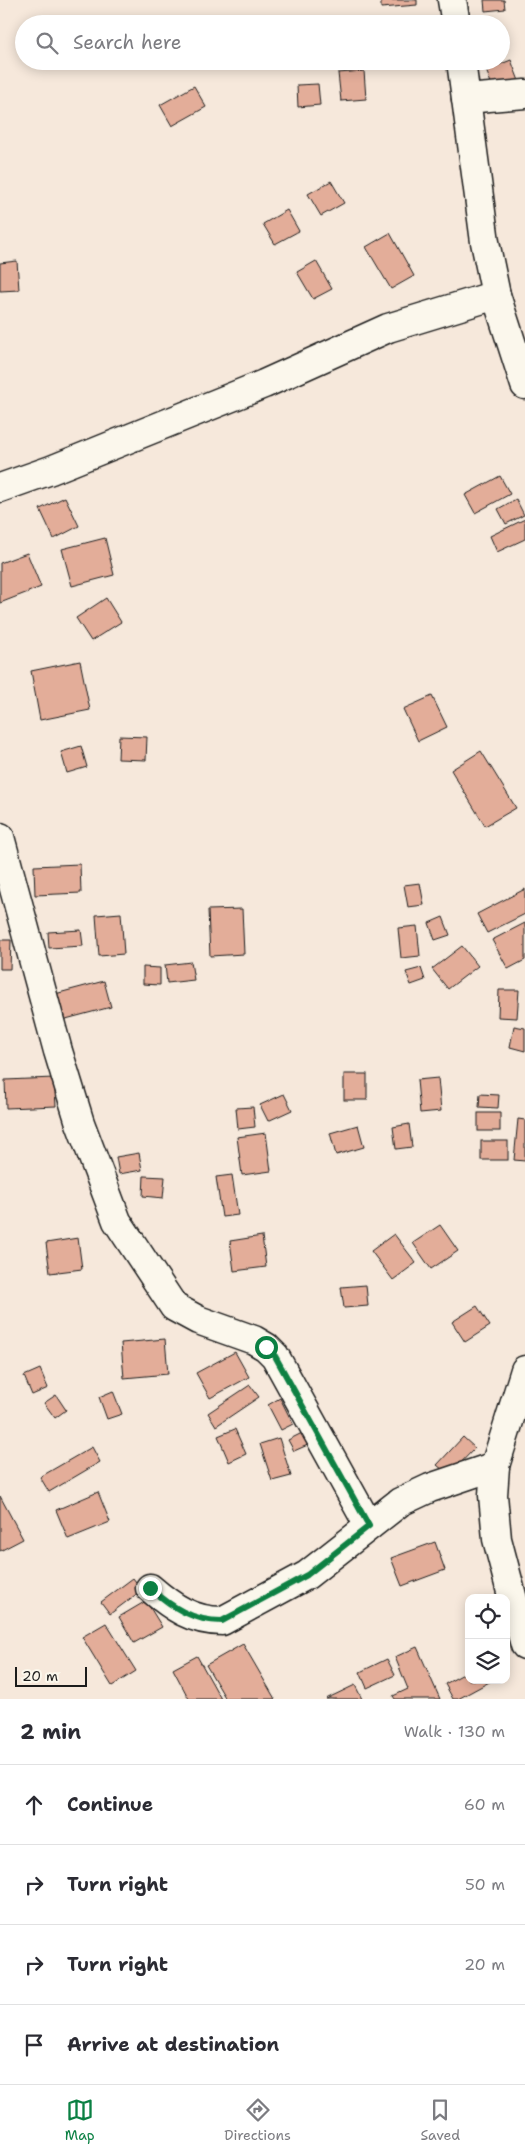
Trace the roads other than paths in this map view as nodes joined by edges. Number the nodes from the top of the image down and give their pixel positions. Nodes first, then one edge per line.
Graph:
1 (452, 0) edge
2 (454, 15) edge
3 (462, 70) edge
4 (525, 94) edge
5 (466, 99) junction
6 (496, 295) junction
7 (525, 385) edge
8 (0, 488) edge
9 (0, 837) edge
10 (525, 1370) edge
11 (495, 1466) junction
12 (369, 1526) junction
13 (150, 1588) dead end
14 (525, 1645) edge

1 - 2 street
3 - 5 street
4 - 5 street
5 - 6 street
6 - 7 street
6 - 8 street
9 - 12 street
10 - 11 street
11 - 12 street
11 - 14 street
12 - 13 street

